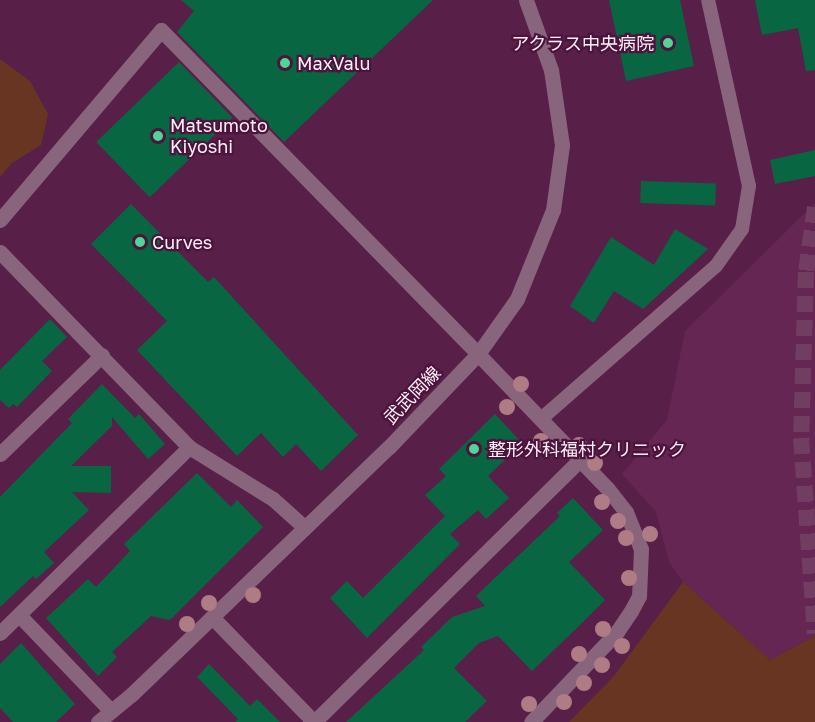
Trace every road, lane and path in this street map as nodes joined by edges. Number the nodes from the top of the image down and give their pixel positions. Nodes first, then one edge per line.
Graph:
1 (526, 0) edge
2 (708, 0) edge
3 (0, 220) edge
4 (4, 263) edge
5 (478, 354) junction
6 (102, 355) junction
7 (541, 419) junction
8 (189, 447) junction
9 (0, 454) edge
10 (580, 460) junction
11 (303, 526) junction
12 (19, 615) junction
13 (212, 617) junction
14 (0, 633) edge
15 (111, 711) junction
16 (98, 722) edge
17 (531, 722) edge

1 - 5 street, 武武岡線
2 - 7 lane
3 - 5 street
4 - 6 street
5 - 7 street
5 - 11 street, 武武岡線
6 - 8 street
6 - 9 street
7 - 10 street
8 - 11 street
8 - 12 street
10 - 13 street
10 - 17 street
11 - 13 street, 武武岡線
12 - 14 street
12 - 15 street
13 - 15 street, 武武岡線
15 - 16 street, 武武岡線

